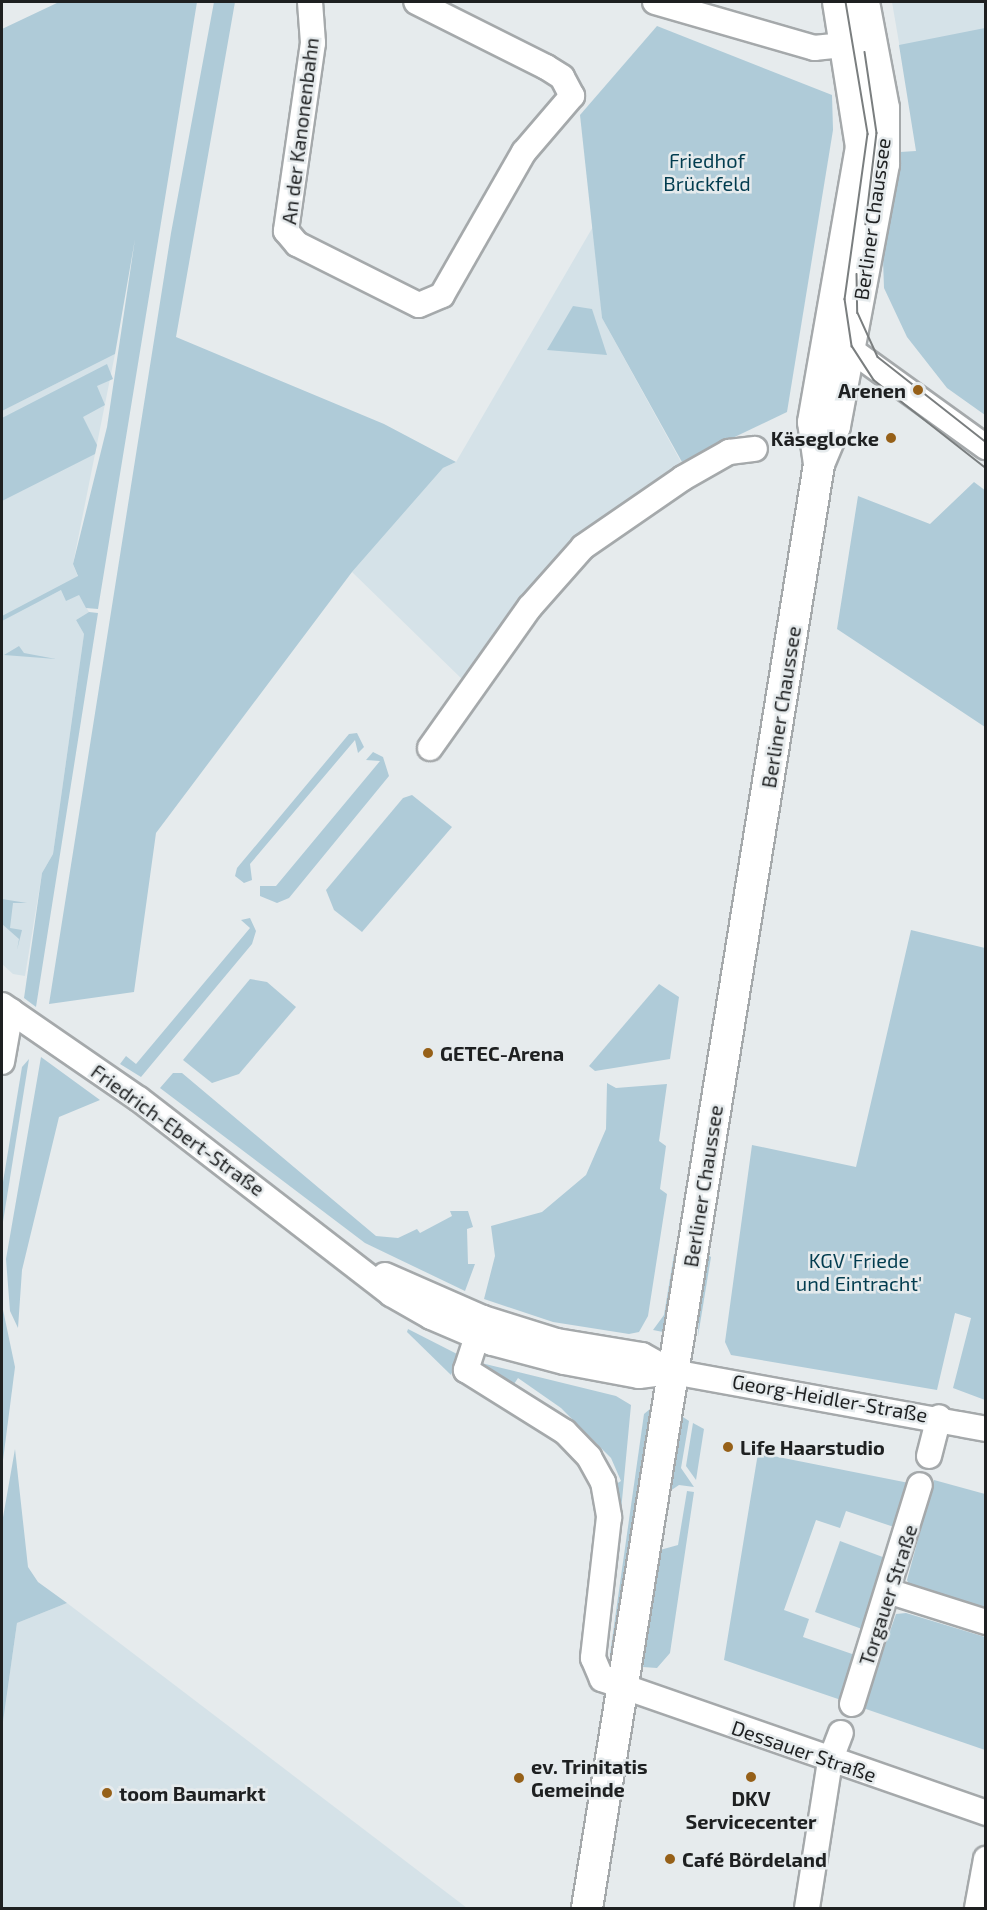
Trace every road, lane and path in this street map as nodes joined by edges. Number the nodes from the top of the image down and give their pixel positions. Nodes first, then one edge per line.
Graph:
1 (310, 2) edge
2 (416, 2) edge
3 (655, 2) edge
4 (838, 2) edge
5 (864, 2) edge
6 (717, 12) edge
7 (859, 43) junction
8 (842, 341) junction
9 (986, 447) edge
10 (755, 449) dead end
11 (430, 748) dead end
12 (6, 1008) edge
13 (2, 1062) edge
14 (480, 1328) junction
15 (673, 1372) junction
16 (939, 1417) junction
17 (986, 1429) edge
18 (928, 1456) dead end
19 (920, 1485) dead end
20 (891, 1592) junction
21 (986, 1622) edge
22 (622, 1689) junction
23 (852, 1704) dead end
24 (841, 1733) dead end
25 (830, 1761) junction
26 (986, 1813) edge
27 (986, 1859) edge
28 (587, 1908) edge
29 (807, 1908) edge
30 (978, 1908) edge

1 - 2 street, An der Kanonenbahn
3 - 6 street
4 - 7 main road
5 - 7 main road
6 - 7 street
7 - 8 main road, Berliner Chaussee
8 - 9 street
8 - 15 main road, Berliner Chaussee
10 - 11 street
12 - 13 street
12 - 14 street, Friedrich-Ebert-Straße
14 - 15 street, Friedrich-Ebert-Straße
14 - 22 street
15 - 16 street, Georg-Heidler-Straße
15 - 22 main road, Berliner Chaussee
16 - 17 street, Georg-Heidler-Straße
16 - 18 street
19 - 20 street, Torgauer Straße
20 - 21 street
20 - 23 street, Torgauer Straße
22 - 25 street, Dessauer Straße
22 - 28 main road, Berliner Chaussee
24 - 25 street
25 - 26 street, Dessauer Straße
25 - 29 street
27 - 30 street

